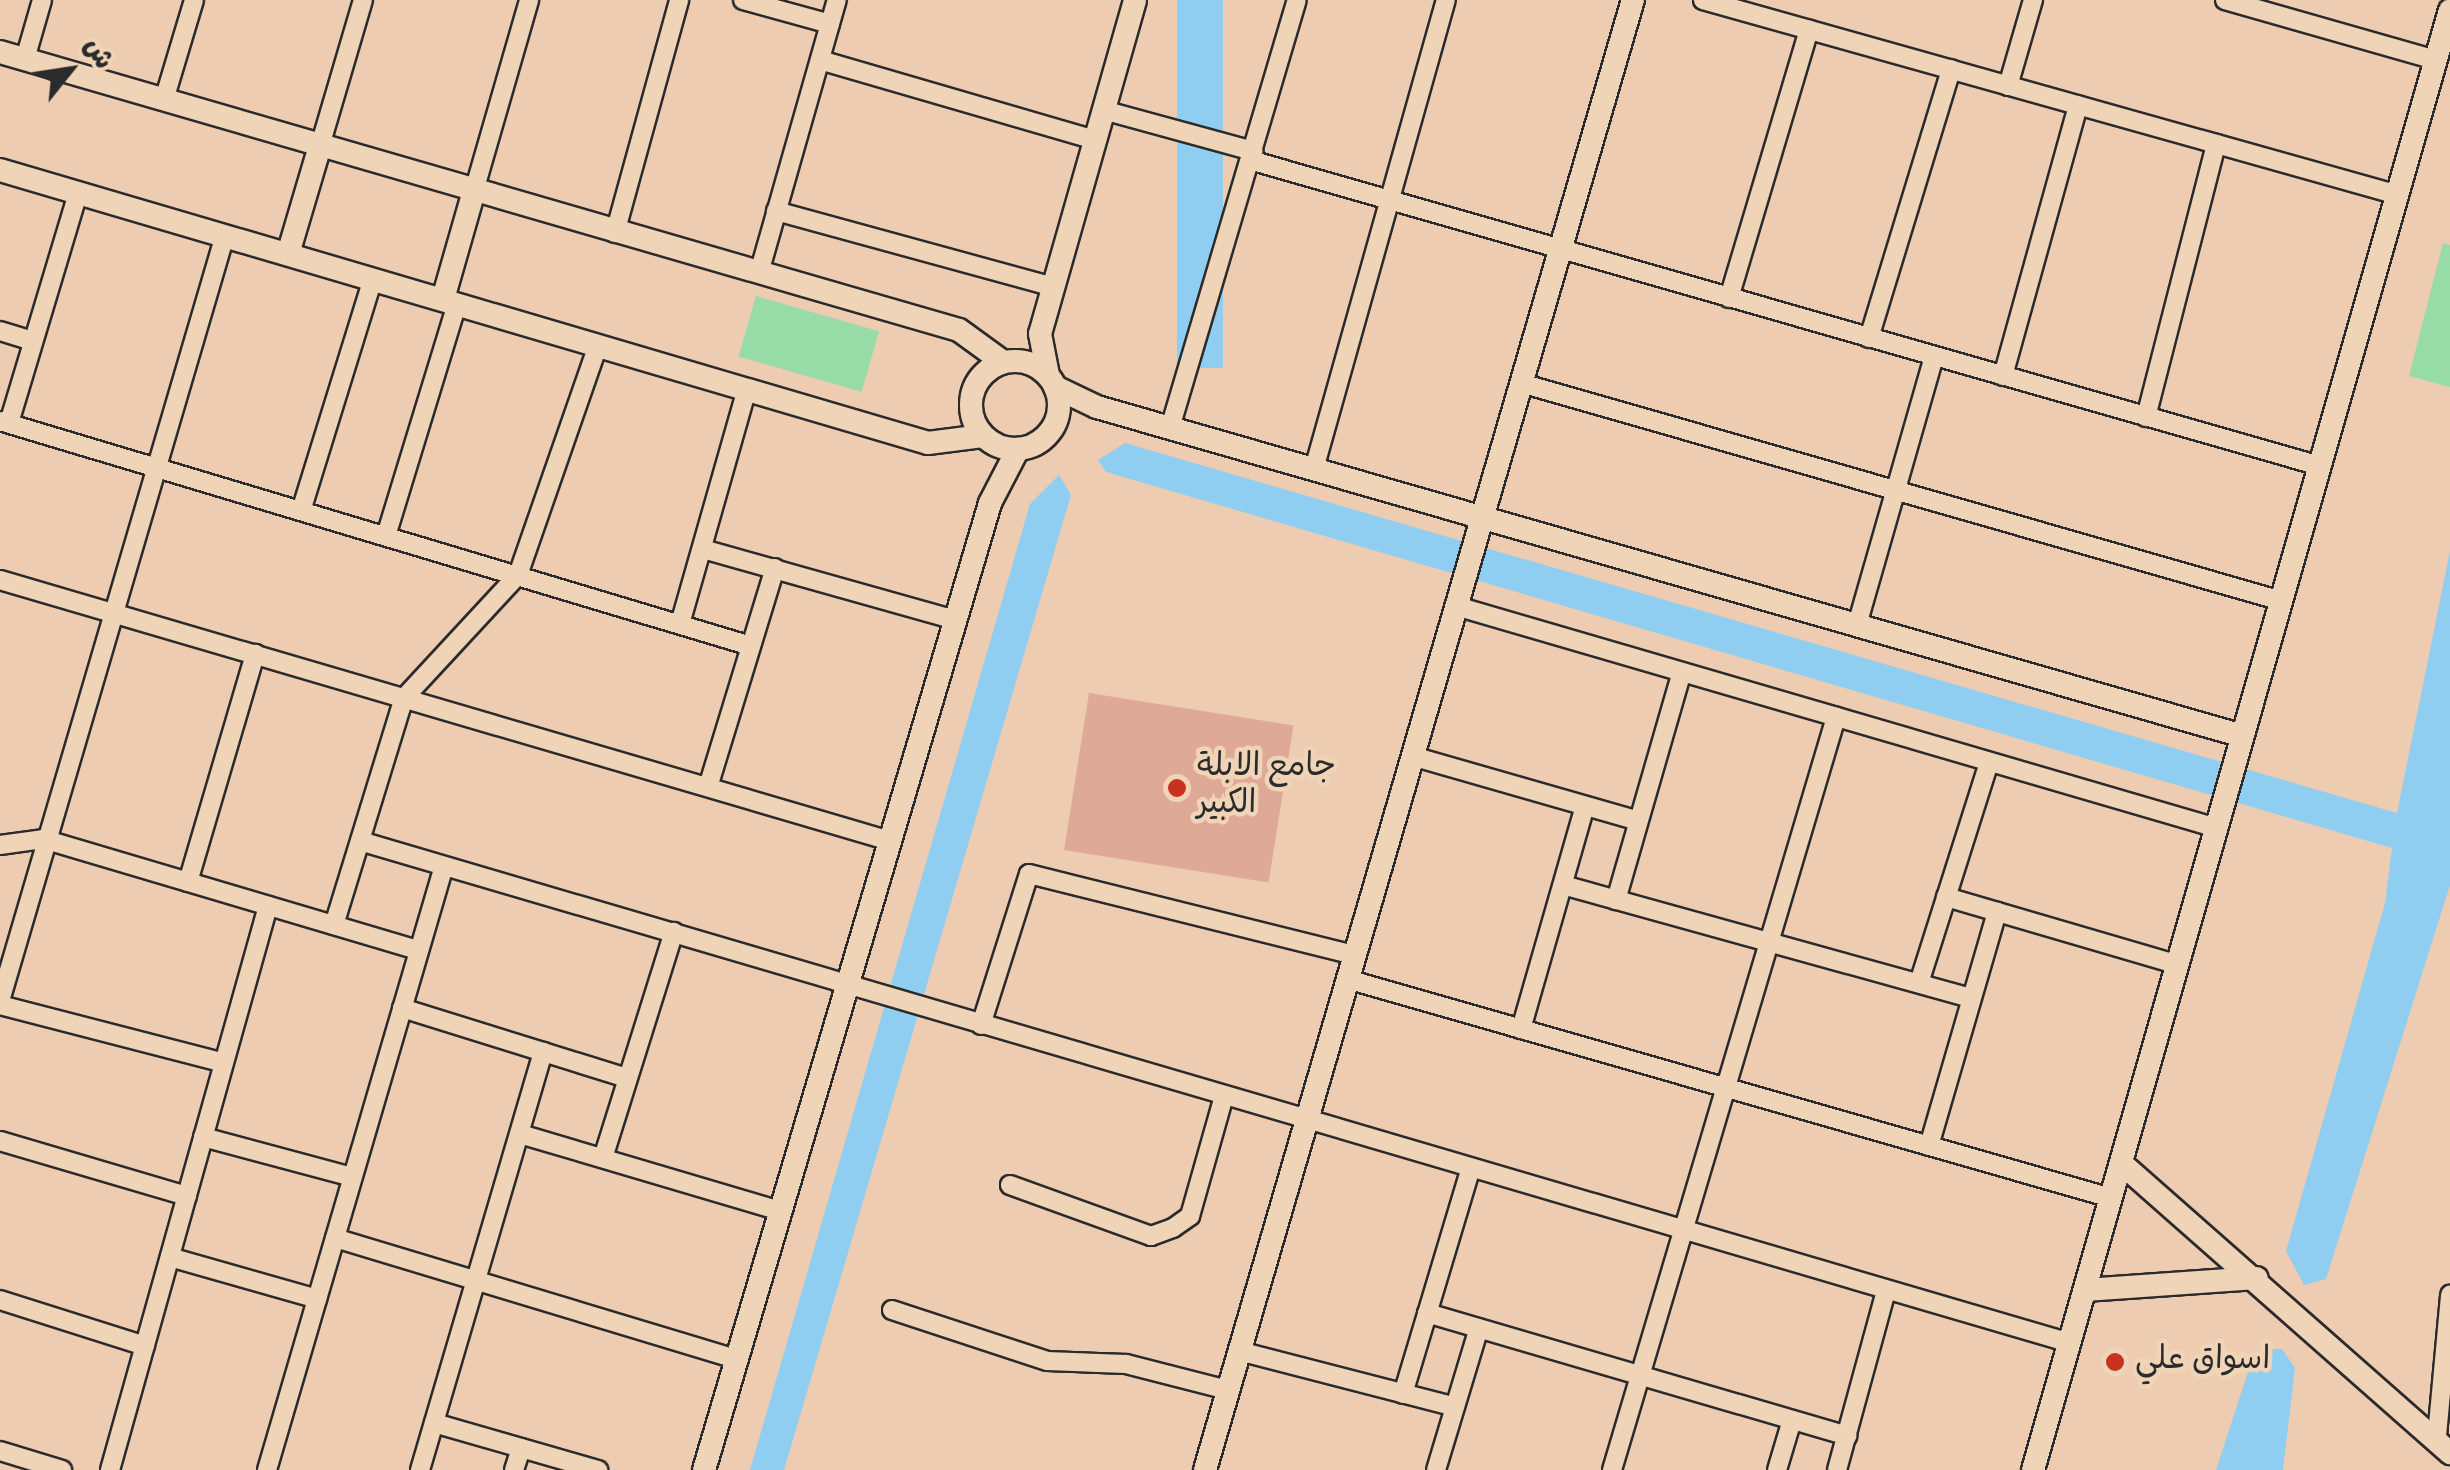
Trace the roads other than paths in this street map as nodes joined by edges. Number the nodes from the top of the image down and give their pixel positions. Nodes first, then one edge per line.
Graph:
1 (42, 0) edge
2 (194, 0) edge
3 (363, 0) edge
4 (529, 0) edge
5 (679, 0) edge
6 (742, 0) edge
7 (837, 0) edge
8 (1135, 0) edge
9 (1298, 0) edge
10 (1446, 0) edge
11 (1632, 0) edge
12 (1703, 0) edge
13 (2033, 0) edge
14 (2225, 0) edge
15 (2450, 10) edge
16 (830, 24) junction
17 (1809, 30) junction
18 (0, 52) edge
19 (24, 59) junction
20 (820, 60) junction
21 (2436, 60) junction
22 (1951, 70) junction
23 (2008, 86) junction
24 (164, 100) junction
25 (2078, 105) junction
26 (1104, 110) junction
27 (1095, 140) junction
28 (2216, 144) junction
29 (320, 146) junction
30 (1251, 156) junction
31 (0, 170) edge
32 (474, 191) junction
33 (78, 192) junction
34 (2398, 195) junction
35 (1390, 201) junction
36 (776, 211) junction
37 (615, 233) junction
38 (225, 236) junction
39 (1560, 249) junction
40 (288, 254) junction
41 (758, 274) junction
42 (373, 279) junction
43 (1054, 287) junction
44 (1729, 298) junction
45 (450, 302) junction
46 (0, 332) edge
47 (1040, 334) junction
48 (1869, 338) junction
49 (33, 341) junction
50 (598, 345) junction
51 (1934, 356) junction
52 (1006, 361) junction
53 (2003, 376) junction
54 (1052, 381) junction
55 (1521, 382) junction
56 (747, 389) junction
57 (1098, 407) junction
58 (2146, 417) junction
59 (4, 422) edge
60 (1170, 428) junction
61 (1052, 429) junction
62 (988, 440) junction
63 (1018, 449) junction
64 (2320, 466) junction
65 (157, 468) junction
66 (1314, 469) junction
67 (1896, 490) junction
68 (990, 502) junction
69 (301, 511) junction
70 (1482, 518) junction
71 (386, 536) junction
72 (702, 550) junction
73 (775, 568) junction
74 (518, 575) junction
75 (0, 580) edge
76 (2282, 601) junction
77 (1456, 606) junction
78 (114, 613) junction
79 (955, 620) junction
80 (680, 624) junction
81 (1857, 626) junction
82 (751, 646) junction
83 (255, 654) junction
84 (1682, 672) junction
85 (404, 698) junction
86 (1836, 717) junction
87 (2243, 736) junction
88 (1412, 756) junction
89 (1989, 762) junction
90 (708, 787) junction
91 (1586, 806) junction
92 (1638, 820) junction
93 (2217, 828) junction
94 (43, 839) junction
95 (360, 841) junction
96 (890, 841) junction
97 (0, 844) edge
98 (444, 866) junction
99 (188, 882) junction
100 (1563, 886) junction
101 (1946, 897) junction
102 (1616, 900) junction
103 (268, 906) junction
104 (1997, 912) junction
105 (334, 926) junction
106 (674, 932) junction
107 (1769, 942) junction
108 (417, 950) junction
109 (1354, 956) junction
110 (2178, 965) junction
111 (1348, 979) junction
112 (1919, 983) junction
113 (847, 984) junction
114 (1972, 998) junction
115 (0, 1003) edge
116 (402, 1008) junction
117 (981, 1026) junction
118 (1521, 1029) junction
119 (543, 1052) junction
120 (224, 1062) junction
121 (628, 1078) junction
122 (1726, 1088) junction
123 (1223, 1100) junction
124 (1306, 1124) junction
125 (520, 1134) junction
126 (203, 1137) junction
127 (0, 1141) edge
128 (1930, 1146) junction
129 (603, 1158) junction
130 (2121, 1163) junction
131 (1470, 1172) junction
132 (352, 1177) junction
133 (1010, 1185) dead end
134 (186, 1196) junction
135 (2111, 1198) junction
136 (780, 1210) junction
137 (1683, 1233) junction
138 (334, 1238) junction
139 (170, 1257) junction
140 (2257, 1278) junction
141 (477, 1280) junction
142 (2085, 1290) junction
143 (1886, 1291) junction
144 (2450, 1295) edge
145 (316, 1299) junction
146 (0, 1300) edge
147 (892, 1310) dead end
148 (1427, 1314) junction
149 (1478, 1328) junction
150 (2070, 1344) junction
151 (145, 1346) junction
152 (1239, 1351) junction
153 (736, 1359) junction
154 (1640, 1376) junction
155 (1228, 1390) junction
156 (1403, 1394) junction
157 (1454, 1408) junction
158 (1792, 1420) junction
159 (434, 1423) junction
160 (1847, 1436) junction
161 (2446, 1443) edge
162 (521, 1448) junction
163 (0, 1451) edge
164 (17, 1463) edge
165 (270, 1469) edge
166 (62, 1470) edge
167 (110, 1470) edge
168 (420, 1470) edge
169 (514, 1470) edge
170 (598, 1470) edge
171 (704, 1470) edge
172 (1205, 1470) edge
173 (1436, 1470) edge
174 (1612, 1470) edge
175 (1777, 1470) edge
176 (1837, 1470) edge
177 (2034, 1470) edge

1 - 19 street
2 - 24 street
3 - 29 street
4 - 32 street
5 - 37 street
6 - 16 street
7 - 16 street
8 - 26 street
9 - 30 street
10 - 35 street
11 - 39 street
12 - 17 street
13 - 23 street
14 - 21 street
15 - 21 street
16 - 20 street
17 - 22 street
17 - 44 street
18 - 19 street
19 - 24 street
20 - 27 street
20 - 36 street
21 - 34 street
22 - 23 street
22 - 48 street
23 - 25 street
24 - 29 street
25 - 28 street
25 - 53 street
26 - 27 street
26 - 30 street
27 - 43 street
28 - 34 street
28 - 58 street
29 - 32 street
29 - 40 street
30 - 35 street
30 - 60 street
31 - 33 street
32 - 37 street
32 - 45 street
33 - 38 street
33 - 49 street
34 - 64 street
35 - 39 street
35 - 66 street
36 - 41 street
36 - 43 street
37 - 41 street
38 - 40 street
38 - 65 street
39 - 44 street
39 - 55 street
40 - 42 street
41 - 52 street
42 - 45 street
42 - 69 street
43 - 47 street
44 - 48 street
45 - 50 street
45 - 71 street
46 - 49 street
47 - 52 street
47 - 54 street
48 - 51 street
49 - 59 street
50 - 56 street
50 - 74 street
51 - 53 street
51 - 67 street
52 - 54 street
52 - 62 street
53 - 58 street
54 - 57 street
54 - 61 street
55 - 67 street
55 - 70 street
56 - 62 street
56 - 72 street
57 - 60 street
57 - 61 street
58 - 64 street
59 - 65 street
60 - 66 street
61 - 63 street
62 - 63 street
62 - 68 street
63 - 68 street
64 - 76 street
65 - 69 street
65 - 78 street
66 - 70 street
67 - 76 street
67 - 81 street
68 - 79 street
69 - 71 street
70 - 77 street
70 - 81 street
71 - 74 street
72 - 73 street
72 - 80 street
73 - 79 street
73 - 82 street
74 - 80 street
74 - 85 street
75 - 78 street
76 - 87 street
77 - 84 street
77 - 88 street
78 - 83 street
78 - 94 street
79 - 96 street
80 - 82 street
81 - 87 street
82 - 90 street
83 - 85 street
83 - 99 street
84 - 86 street
84 - 92 street
85 - 90 street
85 - 95 street
86 - 89 street
86 - 107 street
87 - 93 street
88 - 91 street
88 - 109 street
89 - 93 street
89 - 101 street
90 - 96 street
91 - 92 street
91 - 100 street
92 - 102 street
93 - 110 street
94 - 97 street
94 - 99 street
94 - 115 street
95 - 98 street
95 - 105 street
96 - 113 street
98 - 106 street
98 - 108 street
99 - 103 street
100 - 102 street
100 - 118 street
101 - 104 street
101 - 112 street
102 - 107 street
103 - 105 street
103 - 120 street
104 - 110 street
104 - 114 street
105 - 108 street
106 - 113 street
106 - 121 street
107 - 112 street
107 - 122 street
108 - 116 street
109 - 111 street
109 - 117 street
110 - 130 street
111 - 118 street
111 - 124 street
112 - 114 street
113 - 117 street
113 - 136 street
114 - 128 street
115 - 120 street
116 - 119 street
116 - 132 street
117 - 123 street
118 - 122 street
119 - 121 street
119 - 125 street
120 - 126 street
121 - 129 street
122 - 128 street
122 - 137 street
123 - 124 street
123 - 133 street
124 - 131 street
124 - 152 street
125 - 129 street
125 - 141 street
126 - 132 street
126 - 134 street
127 - 134 street
128 - 135 street
129 - 136 street
130 - 135 street
130 - 140 street
131 - 137 street
131 - 148 street
132 - 138 street
134 - 139 street
135 - 142 street
136 - 153 street
137 - 143 street
137 - 154 street
138 - 141 street
138 - 145 street
139 - 145 street
139 - 151 street
140 - 142 street
140 - 161 street
141 - 153 street
141 - 159 street
142 - 150 street
143 - 150 street
143 - 160 street
144 - 161 street
145 - 165 street
146 - 151 street
147 - 155 street
148 - 149 street
148 - 156 street
149 - 154 street
149 - 157 street
150 - 177 street
151 - 167 street
152 - 155 street
152 - 156 street
153 - 171 street
154 - 158 street
154 - 174 street
155 - 172 street
156 - 157 street
157 - 173 street
158 - 160 street
158 - 175 street
159 - 162 street
159 - 168 street
160 - 176 street
162 - 169 street
162 - 170 street
163 - 164 street
164 - 166 street

